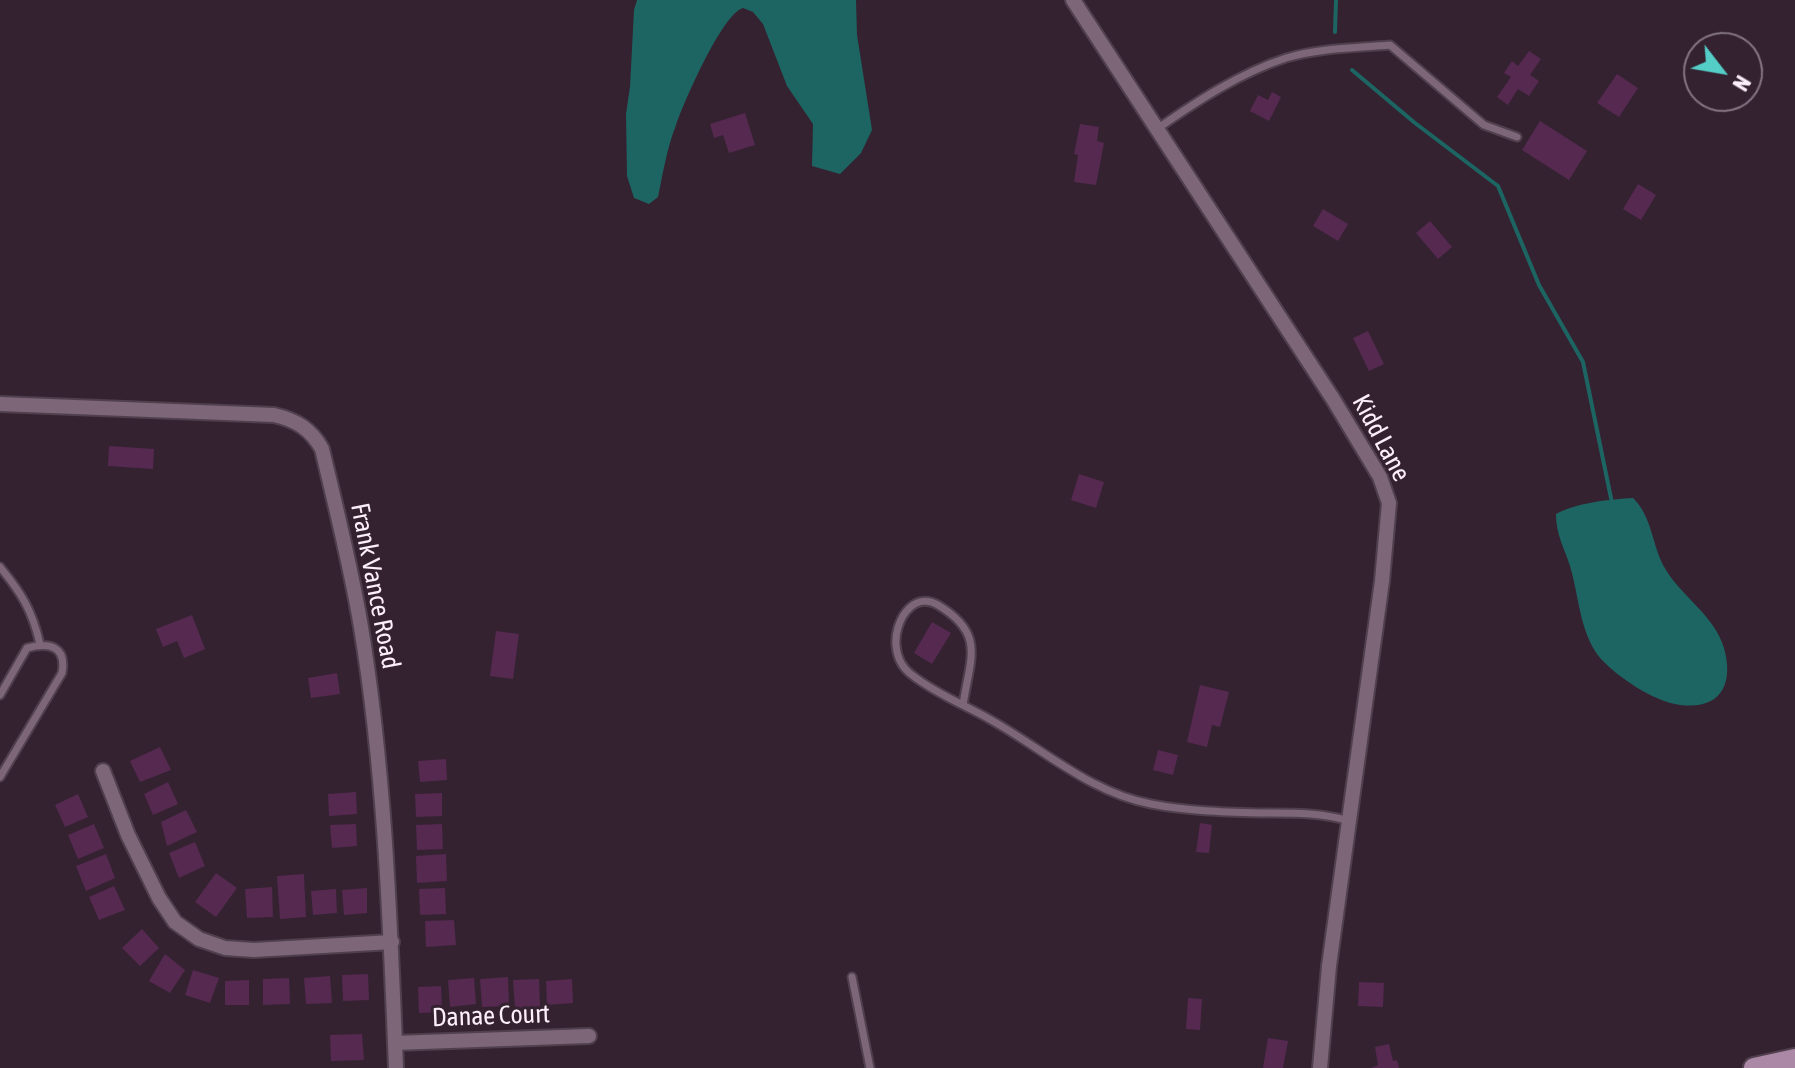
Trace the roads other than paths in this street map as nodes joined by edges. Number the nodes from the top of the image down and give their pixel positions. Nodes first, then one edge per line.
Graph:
1 (1073, 0) edge
2 (1157, 129) junction
3 (1517, 137) dead end
4 (0, 404) edge
5 (0, 567) edge
6 (40, 644) junction
7 (0, 695) edge
8 (963, 705) junction
9 (103, 771) dead end
10 (0, 777) edge
11 (1350, 821) junction
12 (392, 942) junction
13 (852, 977) dead end
14 (589, 1036) dead end
15 (395, 1043) junction
16 (1795, 1059) edge
17 (396, 1068) edge
18 (870, 1068) edge
19 (1320, 1068) edge
20 (1754, 1068) edge

1 - 2 street, Kidd Lane
2 - 3 lane
2 - 11 street, Kidd Lane
4 - 12 street, Frank Vance Road
5 - 6 lane
6 - 7 lane
6 - 10 lane
8 - 8 lane
8 - 11 lane
9 - 12 street
11 - 19 street, Kidd Lane
12 - 15 street, Frank Vance Road
13 - 18 lane
14 - 15 street, Danae Court
15 - 17 street, Frank Vance Road
16 - 20 main road

